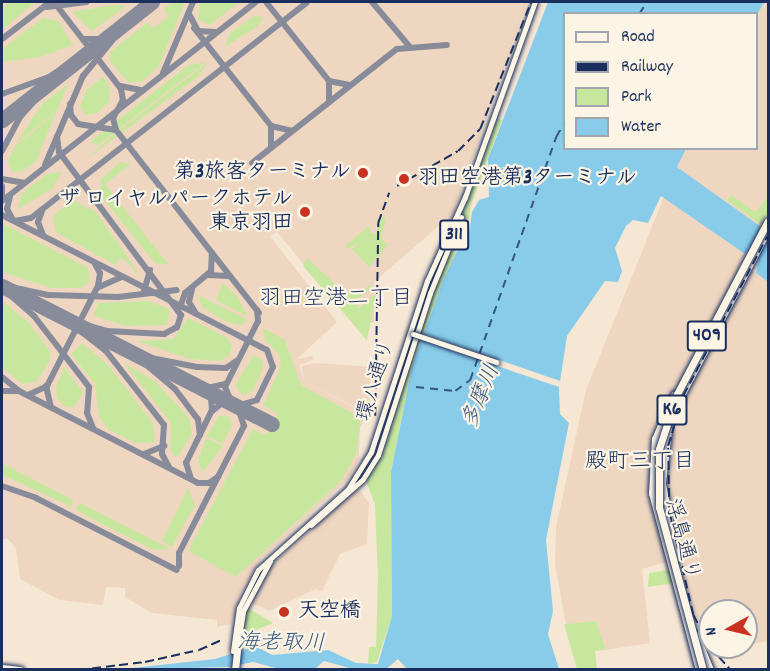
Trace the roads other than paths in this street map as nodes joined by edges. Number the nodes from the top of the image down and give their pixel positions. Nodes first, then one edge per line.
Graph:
1 (536, 2) edge
2 (455, 221) junction
3 (768, 225) edge
4 (455, 231) junction
5 (440, 259) junction
6 (750, 260) junction
7 (734, 290) junction
8 (412, 334) junction
9 (696, 357) junction
10 (496, 362) dead end
11 (386, 417) junction
12 (371, 452) junction
13 (359, 482) junction
14 (663, 483) junction
15 (660, 532) junction
16 (235, 651) junction
17 (2, 668) edge
18 (233, 668) edge
19 (20, 669) edge
20 (704, 669) edge

1 - 2 main road, 環八通り / 311
1 - 4 main road, 環八通り / 311
2 - 5 main road
2 - 12 main road, 環八通り / 311
3 - 6 highway, 409, bridge
3 - 7 highway, K6, bridge
3 - 9 highway, K6, bridge
4 - 5 main road
4 - 13 main road, 環八通り / 311
5 - 8 main road, 311
6 - 14 highway, 浮島通り / 409
6 - 15 highway, 浮島通り / 409
7 - 14 highway, bridge
7 - 20 highway, K6, bridge
8 - 10 main road, bridge
8 - 11 main road, 311
9 - 15 highway, bridge
9 - 20 highway, K6, bridge
11 - 12 main road
11 - 13 main road
12 - 16 main road, 環八通り / 311
13 - 16 main road, 環八通り / 311
14 - 20 highway, 浮島通り / 409
15 - 20 highway, 浮島通り / 409
16 - 18 highway, 環八通り
17 - 19 highway

